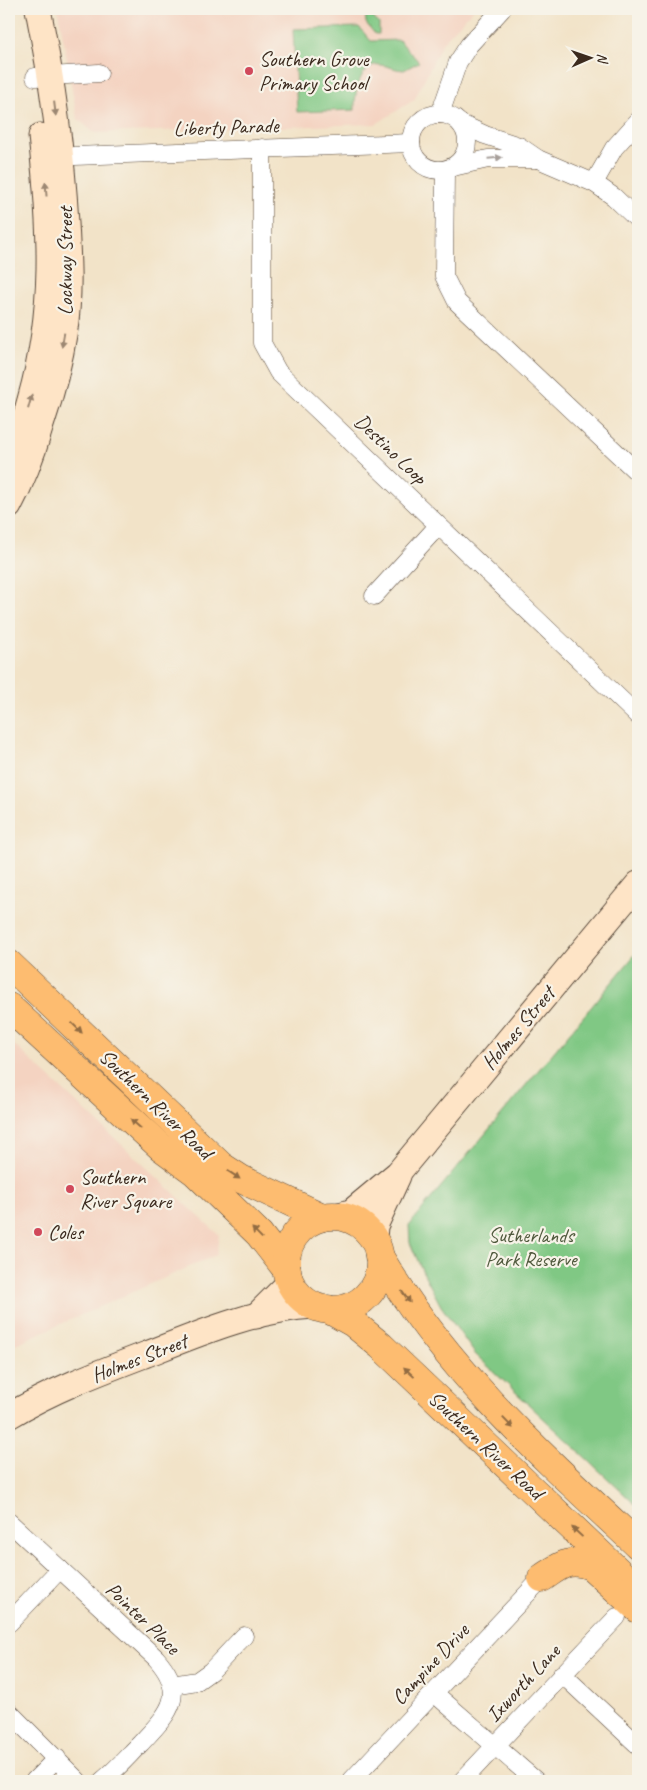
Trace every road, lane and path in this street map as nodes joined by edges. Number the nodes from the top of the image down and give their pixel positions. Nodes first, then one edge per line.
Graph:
1 (22, 9) edge
2 (38, 9) edge
3 (502, 9) edge
4 (99, 73) dead end
5 (43, 77) junction
6 (440, 114) junction
7 (638, 121) edge
8 (461, 124) junction
9 (411, 143) junction
10 (262, 148) junction
11 (52, 156) junction
12 (538, 159) junction
13 (449, 169) junction
14 (594, 183) junction
15 (638, 220) edge
16 (9, 465) edge
17 (638, 473) edge
18 (9, 506) edge
19 (438, 526) junction
20 (374, 596) dead end
21 (638, 716) edge
22 (638, 884) edge
23 (9, 964) edge
24 (9, 1007) edge
25 (398, 1173) junction
26 (328, 1216) junction
27 (377, 1248) junction
28 (288, 1274) junction
29 (321, 1307) junction
30 (256, 1316) junction
31 (14, 1410) edge
32 (9, 1522) edge
33 (638, 1545) edge
34 (60, 1569) junction
35 (542, 1578) joint
36 (638, 1590) edge
37 (627, 1613) edge
38 (9, 1623) edge
39 (244, 1636) dead end
40 (562, 1674) junction
41 (172, 1685) junction
42 (434, 1693) junction
43 (9, 1712) edge
44 (496, 1744) junction
45 (638, 1745) edge
46 (56, 1758) junction
47 (34, 1781) edge
48 (78, 1781) edge
49 (102, 1781) edge
50 (351, 1781) edge
51 (462, 1781) edge
52 (536, 1781) edge

1 - 5 street, Lockway Street
2 - 5 street, Lockway Street
3 - 6 street
4 - 5 street
5 - 11 street, Lockway Street
6 - 8 street
6 - 9 street
7 - 14 street
8 - 12 street
8 - 13 street
9 - 10 street, Liberty Parade
9 - 13 street
10 - 11 street, Liberty Parade
10 - 19 street, Destino Loop
16 -> 11 street, Lockway Street
11 -> 18 street, Lockway Street
13 -> 12 street
12 - 14 street
13 - 17 street
14 - 15 street
19 - 20 street
19 - 21 street, Destino Loop
22 - 25 street, Holmes Street
23 -> 26 main road, Southern River Road
28 -> 24 main road, Southern River Road
25 - 26 street, Holmes Street
25 - 27 street, Holmes Street
26 - 27 main road
26 - 28 main road
27 - 29 main road
27 -> 33 main road, Southern River Road
28 - 29 main road
28 - 30 street, Holmes Street
29 - 30 street, Holmes Street
36 -> 29 main road, Southern River Road
30 - 31 street, Holmes Street
32 - 34 street, Pointer Place
34 - 38 street
34 - 41 street, Pointer Place
35 - 37 main road
35 - 42 street, Campine Drive
37 - 40 street, Ixworth Lane
39 - 41 street
40 - 44 street, Ixworth Lane
40 - 45 street
41 - 49 street, Pointer Place
42 - 44 street
42 - 50 street, Campine Drive
43 - 46 street
44 - 51 street, Ixworth Lane
44 - 52 street
46 - 47 street
46 - 48 street

